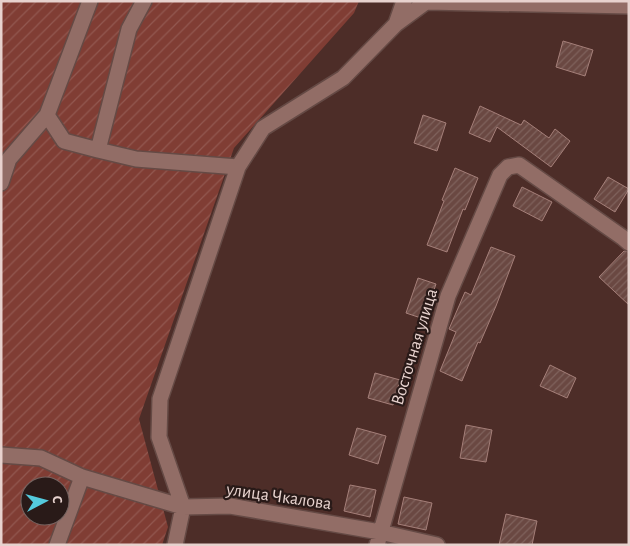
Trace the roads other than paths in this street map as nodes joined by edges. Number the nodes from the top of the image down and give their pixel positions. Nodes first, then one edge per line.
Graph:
1 (90, 1) edge
2 (144, 1) edge
3 (404, 1) edge
4 (629, 6) edge
5 (396, 24) junction
6 (46, 115) junction
7 (98, 150) junction
8 (238, 167) junction
9 (1, 183) edge
10 (626, 236) edge
11 (1, 455) edge
12 (82, 477) junction
13 (183, 508) junction
14 (378, 538) edge
15 (57, 545) edge
16 (175, 545) edge
17 (437, 545) edge

1 - 6 street
2 - 7 street
3 - 5 street
4 - 5 street
5 - 8 street
6 - 7 street
6 - 9 street
7 - 8 street
8 - 13 street
10 - 14 street, Восточная улица
11 - 12 street, улица Чкалова
12 - 13 street, улица Чкалова
12 - 15 street
13 - 14 street, улица Чкалова
13 - 16 street
14 - 17 street, улица Чкалова

